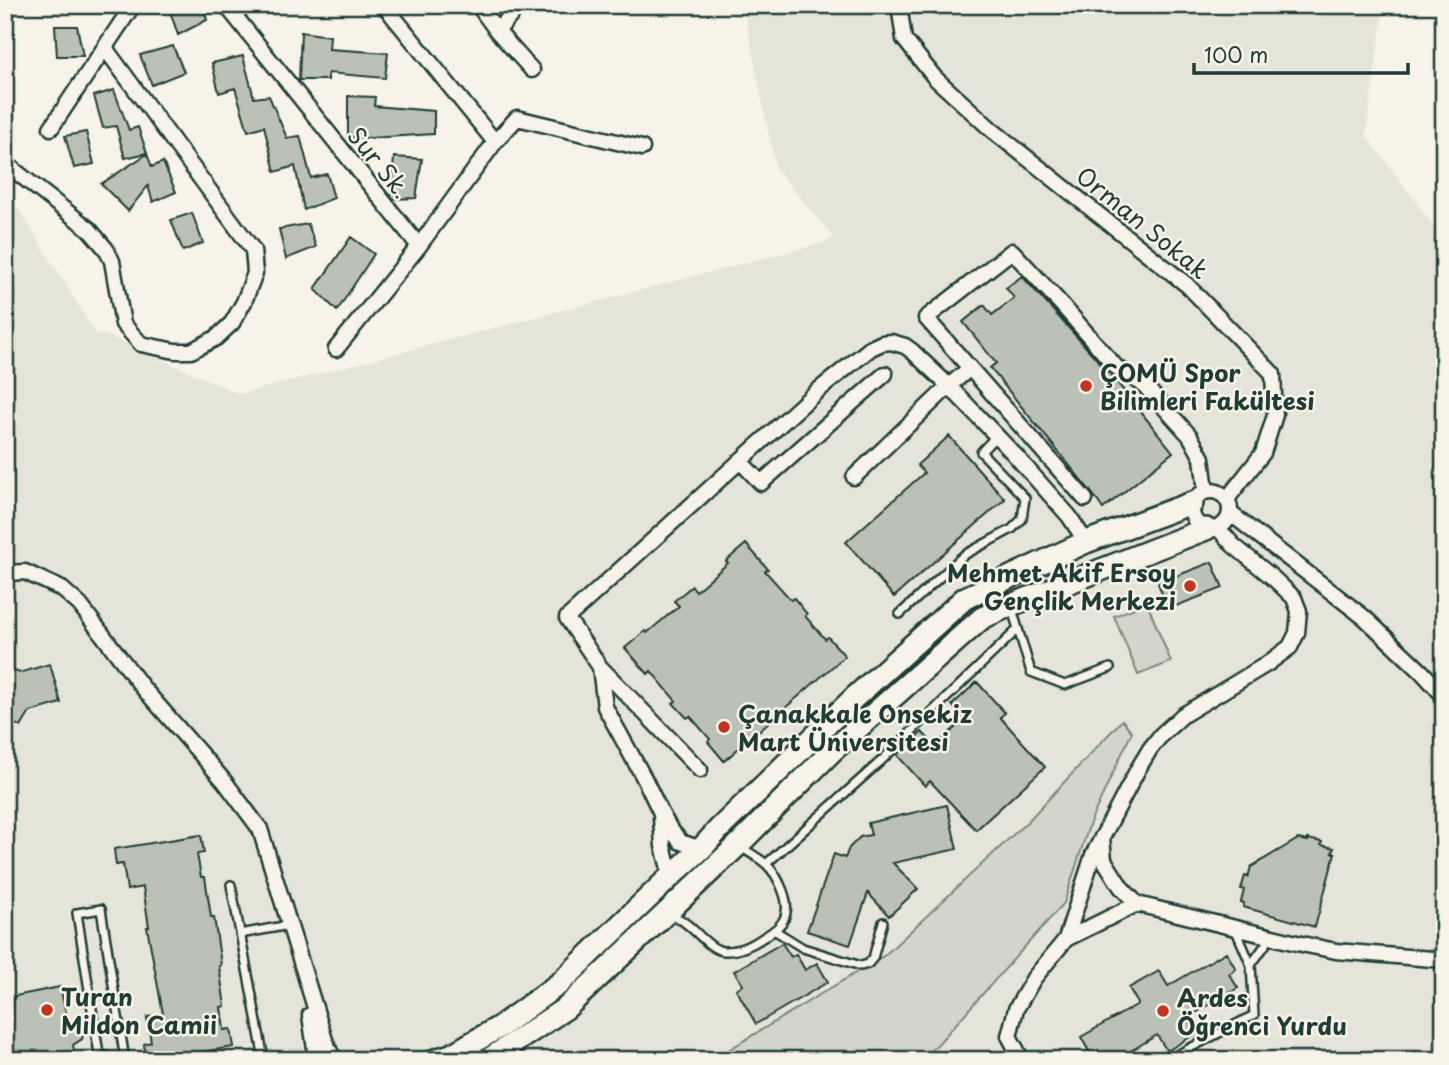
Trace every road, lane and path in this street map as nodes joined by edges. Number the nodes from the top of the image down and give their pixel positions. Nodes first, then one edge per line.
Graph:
1 (133, 5) edge
2 (226, 5) edge
3 (384, 5) edge
4 (478, 5) edge
5 (520, 5) edge
6 (899, 5) edge
7 (498, 31) junction
8 (105, 48) junction
9 (532, 70) dead end
10 (51, 128) dead end
11 (495, 142) junction
12 (642, 148) dead end
13 (5, 163) edge
14 (419, 246) junction
15 (336, 349) dead end
16 (970, 368) junction
17 (885, 374) dead end
18 (949, 386) junction
19 (996, 436) junction
20 (740, 461) junction
21 (854, 477) dead end
22 (1199, 497) junction
23 (1085, 499) dead end
24 (1229, 506) junction
25 (1212, 528) junction
26 (1086, 542) junction
27 (5, 575) edge
28 (1011, 605) junction
29 (900, 614) dead end
30 (1018, 629) junction
31 (600, 667) junction
32 (1110, 668) dead end
33 (1444, 696) edge
34 (700, 771) dead end
35 (661, 813) junction
36 (1102, 836) junction
37 (738, 845) junction
38 (701, 849) junction
39 (720, 861) junction
40 (766, 864) junction
41 (671, 876) junction
42 (231, 885) dead end
43 (684, 894) junction
44 (1136, 904) junction
45 (666, 912) junction
46 (883, 922) dead end
47 (284, 926) junction
48 (1235, 928) junction
49 (774, 930) junction
50 (240, 934) junction
51 (1271, 937) junction
52 (1066, 939) junction
53 (1444, 960) edge
54 (1251, 965) junction
55 (263, 1054) dead end
56 (117, 1060) edge
57 (125, 1060) edge
58 (312, 1060) edge
59 (337, 1060) edge
60 (436, 1060) edge
61 (488, 1060) edge
62 (1022, 1060) edge
63 (1167, 1060) edge

1 - 8 street
2 - 14 street, Sur Sk.
3 - 11 street
4 - 7 street
5 - 7 street
6 - 24 street, Orman Sokak
7 - 9 street
8 - 10 street
8 - 13 street
11 - 12 street
11 - 14 street
14 - 15 street
16 - 18 street
16 - 22 street
16 - 23 street
17 - 20 street
18 - 19 street
18 - 20 street
18 - 21 street
19 - 26 street
19 - 29 lane
20 - 31 street
22 - 24 street
22 - 25 street
22 - 26 street
24 - 25 street
24 - 33 street
25 - 28 street
25 - 36 street
26 - 38 street
27 - 47 street
27 - 59 street
28 - 30 lane
28 - 37 street
30 - 32 lane
30 - 40 lane
31 - 34 street
31 - 35 street
35 - 38 street
35 - 41 street
36 - 44 street
36 - 52 street
37 - 39 street
37 - 40 lane
38 - 39 street
38 - 41 street
39 - 43 street
40 - 49 lane
41 - 43 street
41 - 60 street
42 - 50 lane
43 - 45 street
44 - 48 street
44 - 52 street
45 - 49 lane
45 - 61 street
46 - 49 lane
47 - 50 lane
47 - 58 street
48 - 51 street
48 - 54 lane
50 - 55 lane
51 - 53 street
51 - 54 lane
52 - 62 street
54 - 63 lane
56 - 57 lane

